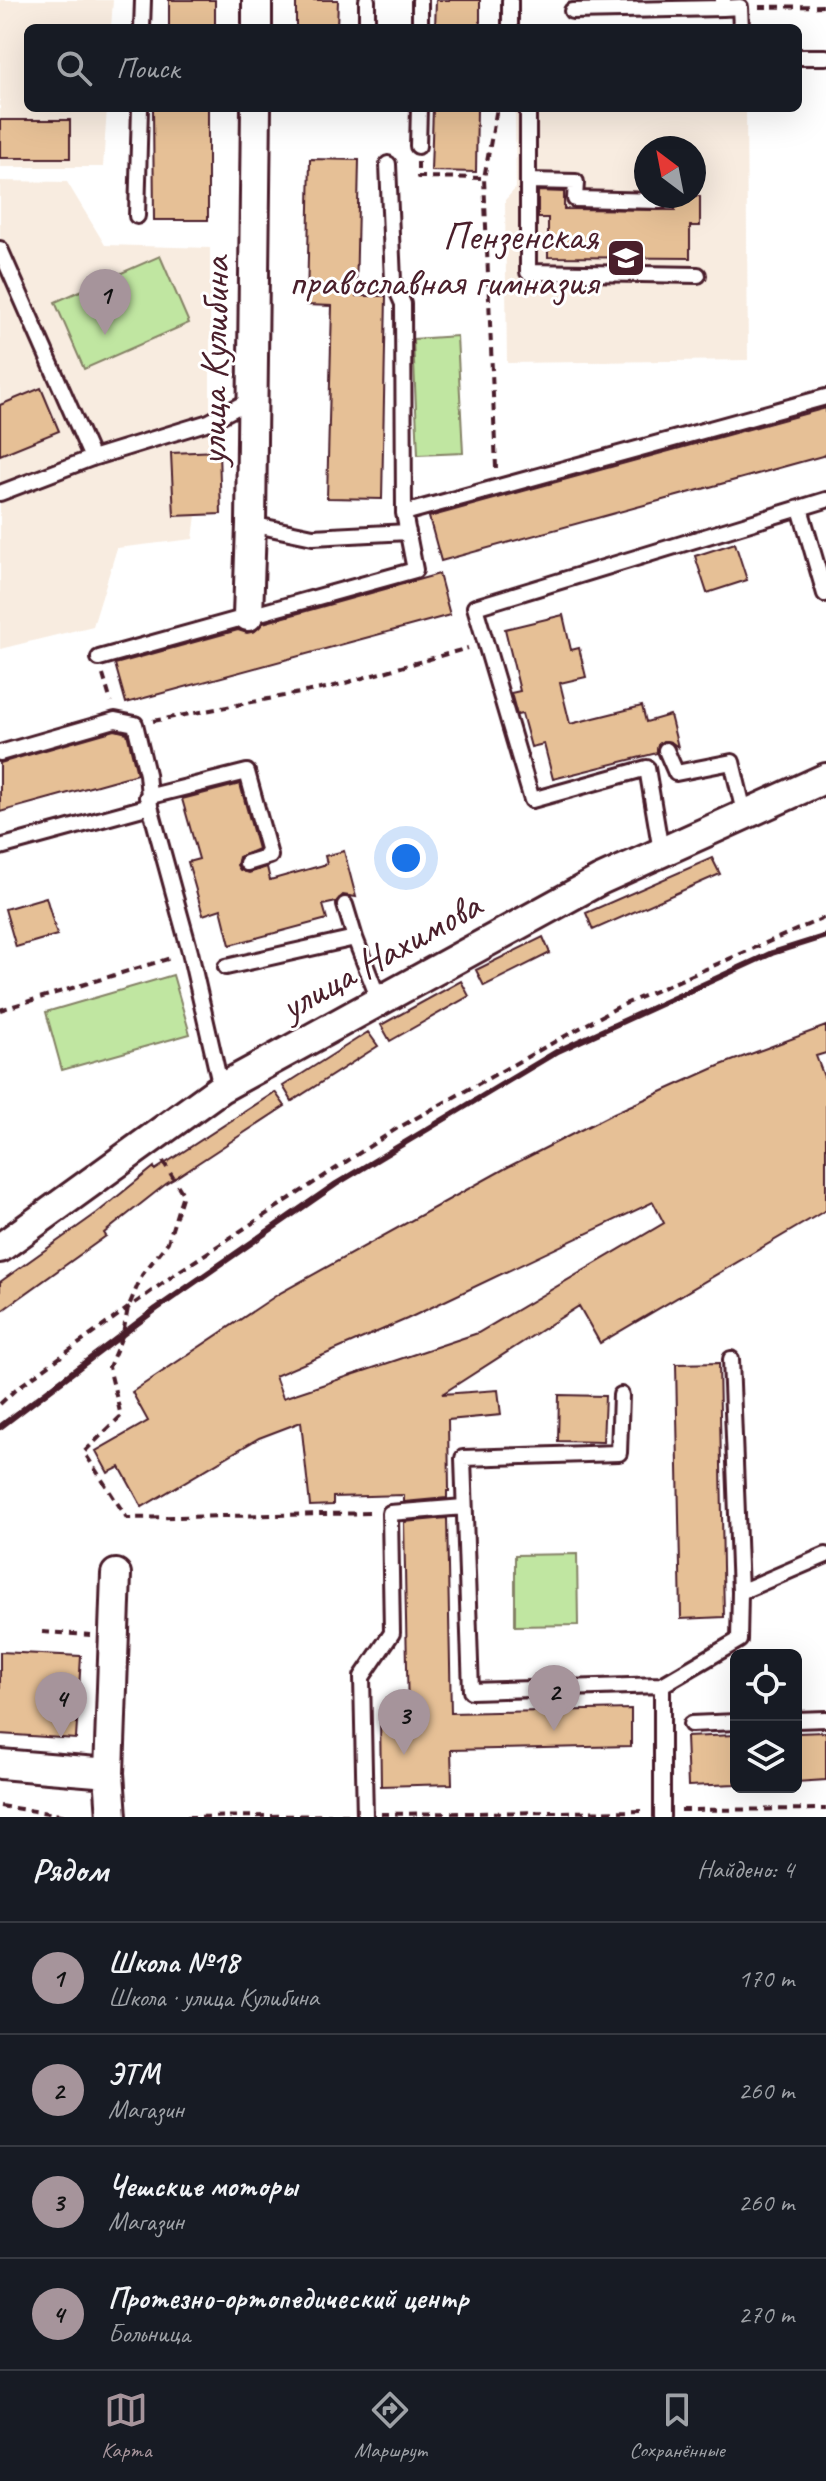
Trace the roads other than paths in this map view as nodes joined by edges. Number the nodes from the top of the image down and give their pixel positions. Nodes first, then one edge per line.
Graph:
1 (143, 0) edge
2 (257, 0) edge
3 (367, 0) edge
4 (420, 0) edge
5 (510, 0) edge
6 (723, 4) edge
7 (572, 11) dead end
8 (142, 24) edge
9 (257, 24) edge
10 (367, 24) edge
11 (420, 24) edge
12 (510, 24) edge
13 (741, 24) edge
14 (802, 57) edge
15 (826, 57) edge
16 (140, 112) edge
17 (256, 112) edge
18 (419, 112) edge
19 (528, 112) edge
20 (418, 146) road end
21 (388, 164) dead end
22 (528, 181) junction
23 (634, 200) edge
24 (137, 216) dead end
25 (0, 249) edge
26 (698, 275) dead end
27 (826, 397) edge
28 (253, 399) junction
29 (92, 458) junction
30 (0, 493) edge
31 (826, 500) edge
32 (800, 508) junction
33 (404, 513) junction
34 (251, 524) junction
35 (408, 532) junction
36 (825, 594) edge
37 (248, 616) junction
38 (99, 658) road end
39 (666, 750) dead end
40 (0, 753) edge
41 (826, 778) edge
42 (149, 802) junction
43 (745, 816) junction
44 (0, 847) edge
45 (661, 851) junction
46 (247, 863) dead end
47 (345, 905) dead end
48 (355, 938) junction
49 (226, 967) dead end
50 (379, 1000) junction
51 (221, 1088) junction
52 (0, 1248) edge
53 (731, 1359) dead end
54 (621, 1395) dead end
55 (464, 1507) junction
56 (826, 1555) edge
57 (116, 1574) dead end
58 (740, 1592) junction
59 (662, 1685) junction
60 (826, 1719) edge
61 (802, 1720) edge
62 (730, 1722) edge
63 (691, 1724) dead end
64 (0, 1764) edge
65 (109, 1773) junction
66 (662, 1814) edge
67 (365, 1816) edge
68 (112, 1817) edge

1 - 8 lane
2 - 9 street
3 - 10 lane
4 - 11 lane
5 - 12 lane
6 - 7 lane
6 - 13 lane
14 - 15 lane
16 - 24 lane
17 - 28 street, улица Кулибина
18 - 20 lane
19 - 22 lane
21 - 33 lane
22 - 23 lane
22 - 26 lane
25 - 29 lane
27 - 33 lane
28 - 29 lane
28 - 34 street, улица Кулибина
29 - 30 lane
31 - 32 lane
32 - 36 lane
32 - 45 lane
33 - 35 lane
34 - 35 lane
34 - 37 street, улица Кулибина
35 - 37 lane
37 - 38 lane
39 - 43 lane
40 - 42 lane
41 - 43 street, улица Нахимова
42 - 44 lane
42 - 46 lane
42 - 51 lane
43 - 45 street, улица Нахимова
45 - 50 street, улица Нахимова
47 - 48 lane
48 - 49 lane
48 - 50 lane
50 - 51 street, улица Нахимова
51 - 52 street, улица Нахимова
53 - 58 lane
54 - 55 lane
55 - 59 lane
55 - 67 lane
56 - 58 lane
57 - 65 street
58 - 59 lane
59 - 66 lane
60 - 61 lane
62 - 63 lane
64 - 65 street
65 - 68 street

